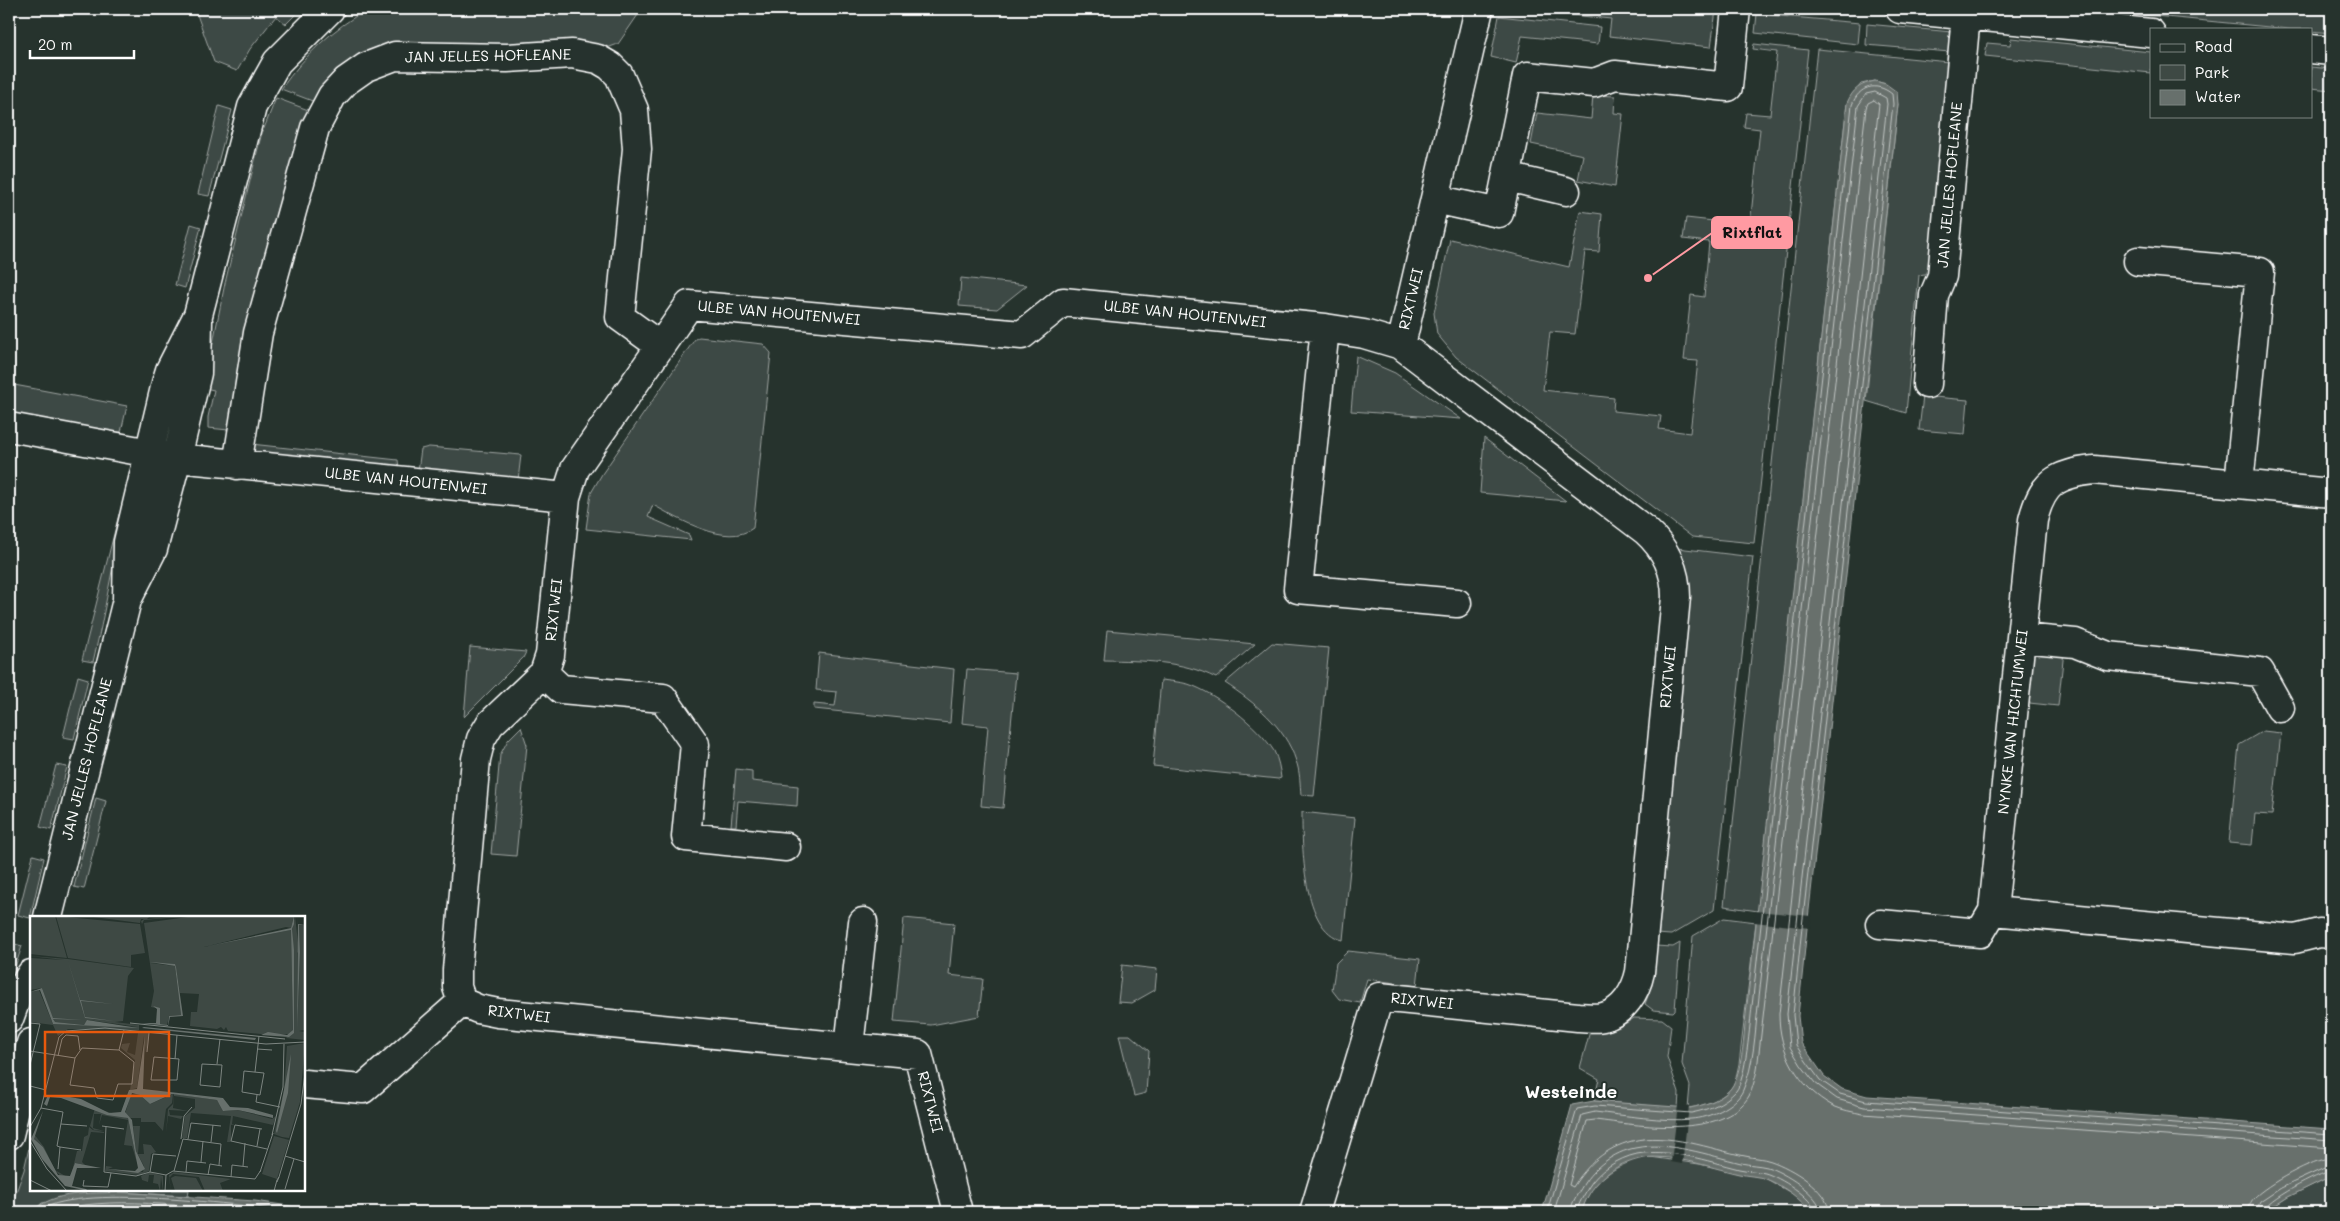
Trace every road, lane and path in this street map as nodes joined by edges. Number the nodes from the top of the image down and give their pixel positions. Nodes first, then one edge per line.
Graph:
1 (330, 9) edge
2 (1479, 9) edge
3 (1736, 9) edge
4 (1900, 9) edge
5 (1966, 15) junction
6 (2150, 34) edge
7 (2312, 50) edge
8 (2331, 52) edge
9 (1506, 177) junction
10 (1566, 191) dead end
11 (1435, 199) junction
12 (2138, 261) dead end
13 (198, 315) junction
14 (1325, 328) junction
15 (1401, 345) junction
16 (660, 346) junction
17 (1927, 384) dead end
18 (9, 427) edge
19 (149, 454) junction
20 (177, 458) junction
21 (237, 465) junction
22 (2239, 484) junction
23 (2331, 493) edge
24 (566, 497) junction
25 (127, 600) junction
26 (1457, 603) dead end
27 (2022, 638) junction
28 (544, 673) junction
29 (2280, 708) dead end
30 (786, 847) dead end
31 (1993, 911) junction
32 (48, 916) edge
33 (863, 922) dead end
34 (1880, 924) dead end
35 (2331, 934) edge
36 (30, 976) edge
37 (462, 1002) junction
38 (9, 1019) edge
39 (30, 1047) edge
40 (849, 1048) junction
41 (305, 1084) edge
42 (11, 1117) edge
43 (958, 1212) edge
44 (1314, 1212) edge

1 - 13 street, JAN JELLES HOFLEANE
2 - 11 street, RIXTWEI
3 - 9 street
4 - 5 street
5 - 6 street
5 - 17 street, JAN JELLES HOFLEANE
7 - 8 street
9 - 10 street
9 - 11 street
11 - 15 street, RIXTWEI
12 - 22 street
13 - 19 street, JAN JELLES HOFLEANE
13 - 20 street, JAN JELLES HOFLEANE
14 - 15 street, ULBE VAN HOUTENWEI
14 - 16 street, ULBE VAN HOUTENWEI
14 - 26 street
15 - 44 street, RIXTWEI
16 - 21 street, JAN JELLES HOFLEANE
16 - 24 street, ULBE VAN HOUTENWEI
18 - 19 street, ULBE VAN HOUTENWEI
19 - 20 street, ULBE VAN HOUTENWEI
19 - 25 street, JAN JELLES HOFLEANE
20 - 21 street, ULBE VAN HOUTENWEI
20 - 25 street, JAN JELLES HOFLEANE
21 - 24 street, ULBE VAN HOUTENWEI
22 - 23 street, NYNKE VAN HICHTUMWEI
22 - 27 street, NYNKE VAN HICHTUMWEI
24 - 28 street, RIXTWEI
25 - 32 street, JAN JELLES HOFLEANE
27 - 29 street
27 - 31 street, NYNKE VAN HICHTUMWEI
28 - 30 street
28 - 37 street
31 - 34 street
31 - 35 street
33 - 40 street
36 - 38 street
37 - 40 street, RIXTWEI
37 - 41 street
39 - 42 street
40 - 43 street, RIXTWEI

